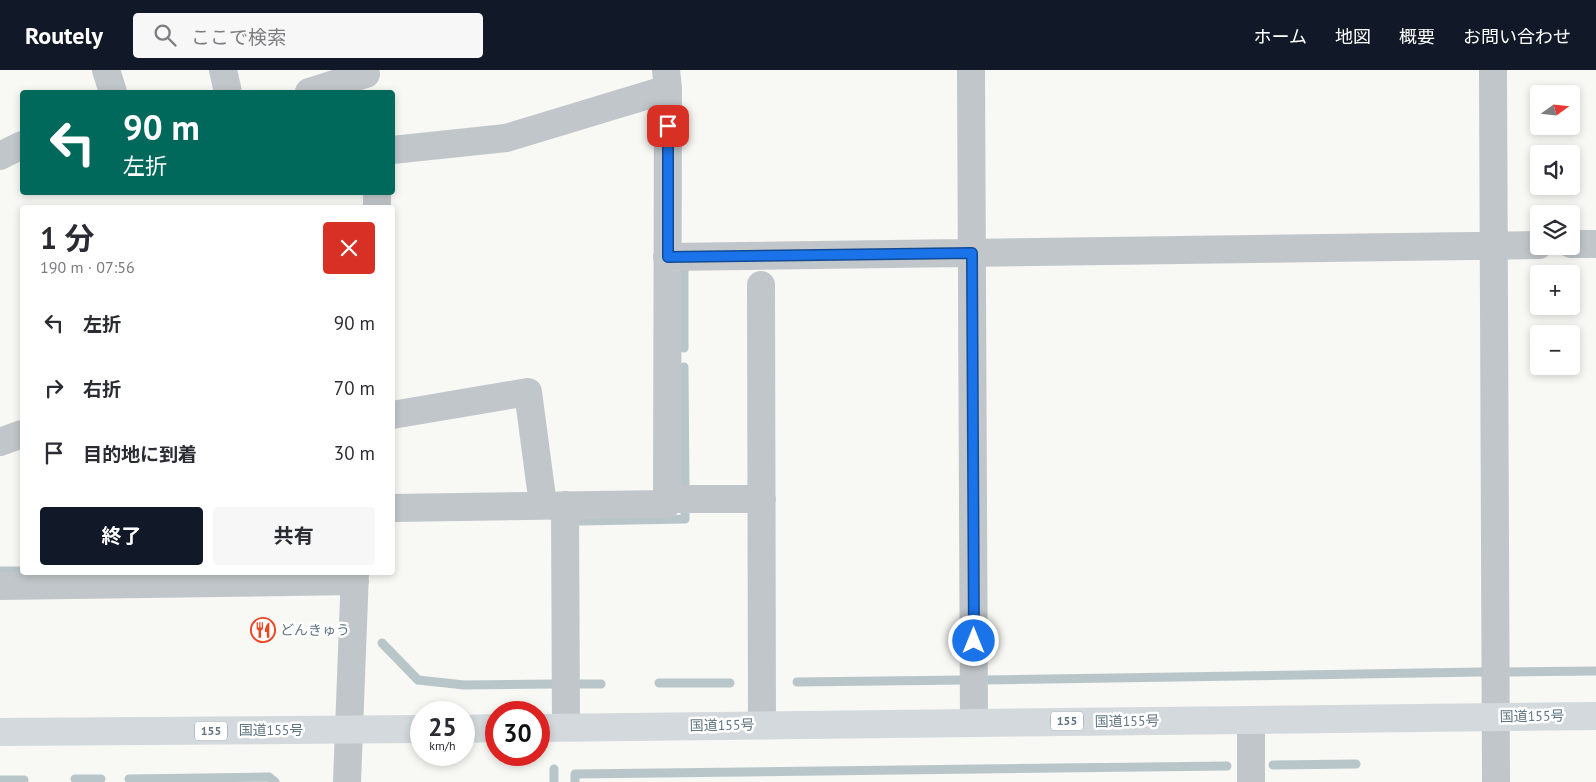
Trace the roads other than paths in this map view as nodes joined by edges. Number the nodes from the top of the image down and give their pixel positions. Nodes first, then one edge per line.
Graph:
1 (106, 70) edge
2 (223, 70) edge
3 (971, 70) edge
4 (1493, 70) edge
5 (367, 79) edge
6 (667, 79) edge
7 (112, 90) edge
8 (228, 90) edge
9 (318, 90) edge
10 (20, 146) edge
11 (395, 150) edge
12 (0, 156) edge
13 (1580, 244) edge
14 (1596, 244) edge
15 (1494, 245) junction
16 (1530, 245) edge
17 (972, 253) junction
18 (668, 257) junction
19 (761, 285) dead end
20 (395, 414) edge
21 (20, 435) edge
22 (0, 442) edge
23 (668, 499) junction
24 (762, 499) junction
25 (554, 505) junction
26 (395, 508) edge
27 (355, 576) edge
28 (0, 586) edge
29 (1596, 716) edge
30 (1496, 717) junction
31 (1251, 720) junction
32 (974, 722) junction
33 (762, 725) junction
34 (566, 727) junction
35 (550, 728) edge
36 (410, 729) edge
37 (349, 730) junction
38 (0, 732) edge
39 (347, 782) edge
40 (1251, 782) edge
41 (1496, 782) edge

1 - 7 street
2 - 8 street
3 - 17 street
4 - 15 street
5 - 9 street
6 - 11 street
6 - 18 street
10 - 12 street
13 - 14 street
15 - 16 street
15 - 17 street
15 - 30 street
17 - 18 street
17 - 32 street
18 - 23 street
19 - 24 street
20 - 25 street
21 - 22 street
23 - 24 street
23 - 25 street
24 - 33 street
25 - 26 street
25 - 34 street
27 - 28 street
27 - 37 street
29 - 30 highway, 国道155号 / 155
30 - 31 highway, 国道155号 / 155
30 - 41 street
31 - 32 highway, 国道155号 / 155
31 - 40 street
32 - 33 highway, 国道155号 / 155
33 - 34 highway, 国道155号 / 155
34 - 35 highway, 国道155号 / 155
36 - 37 highway, 国道155号 / 155
37 - 38 highway, 国道155号 / 155
37 - 39 street

